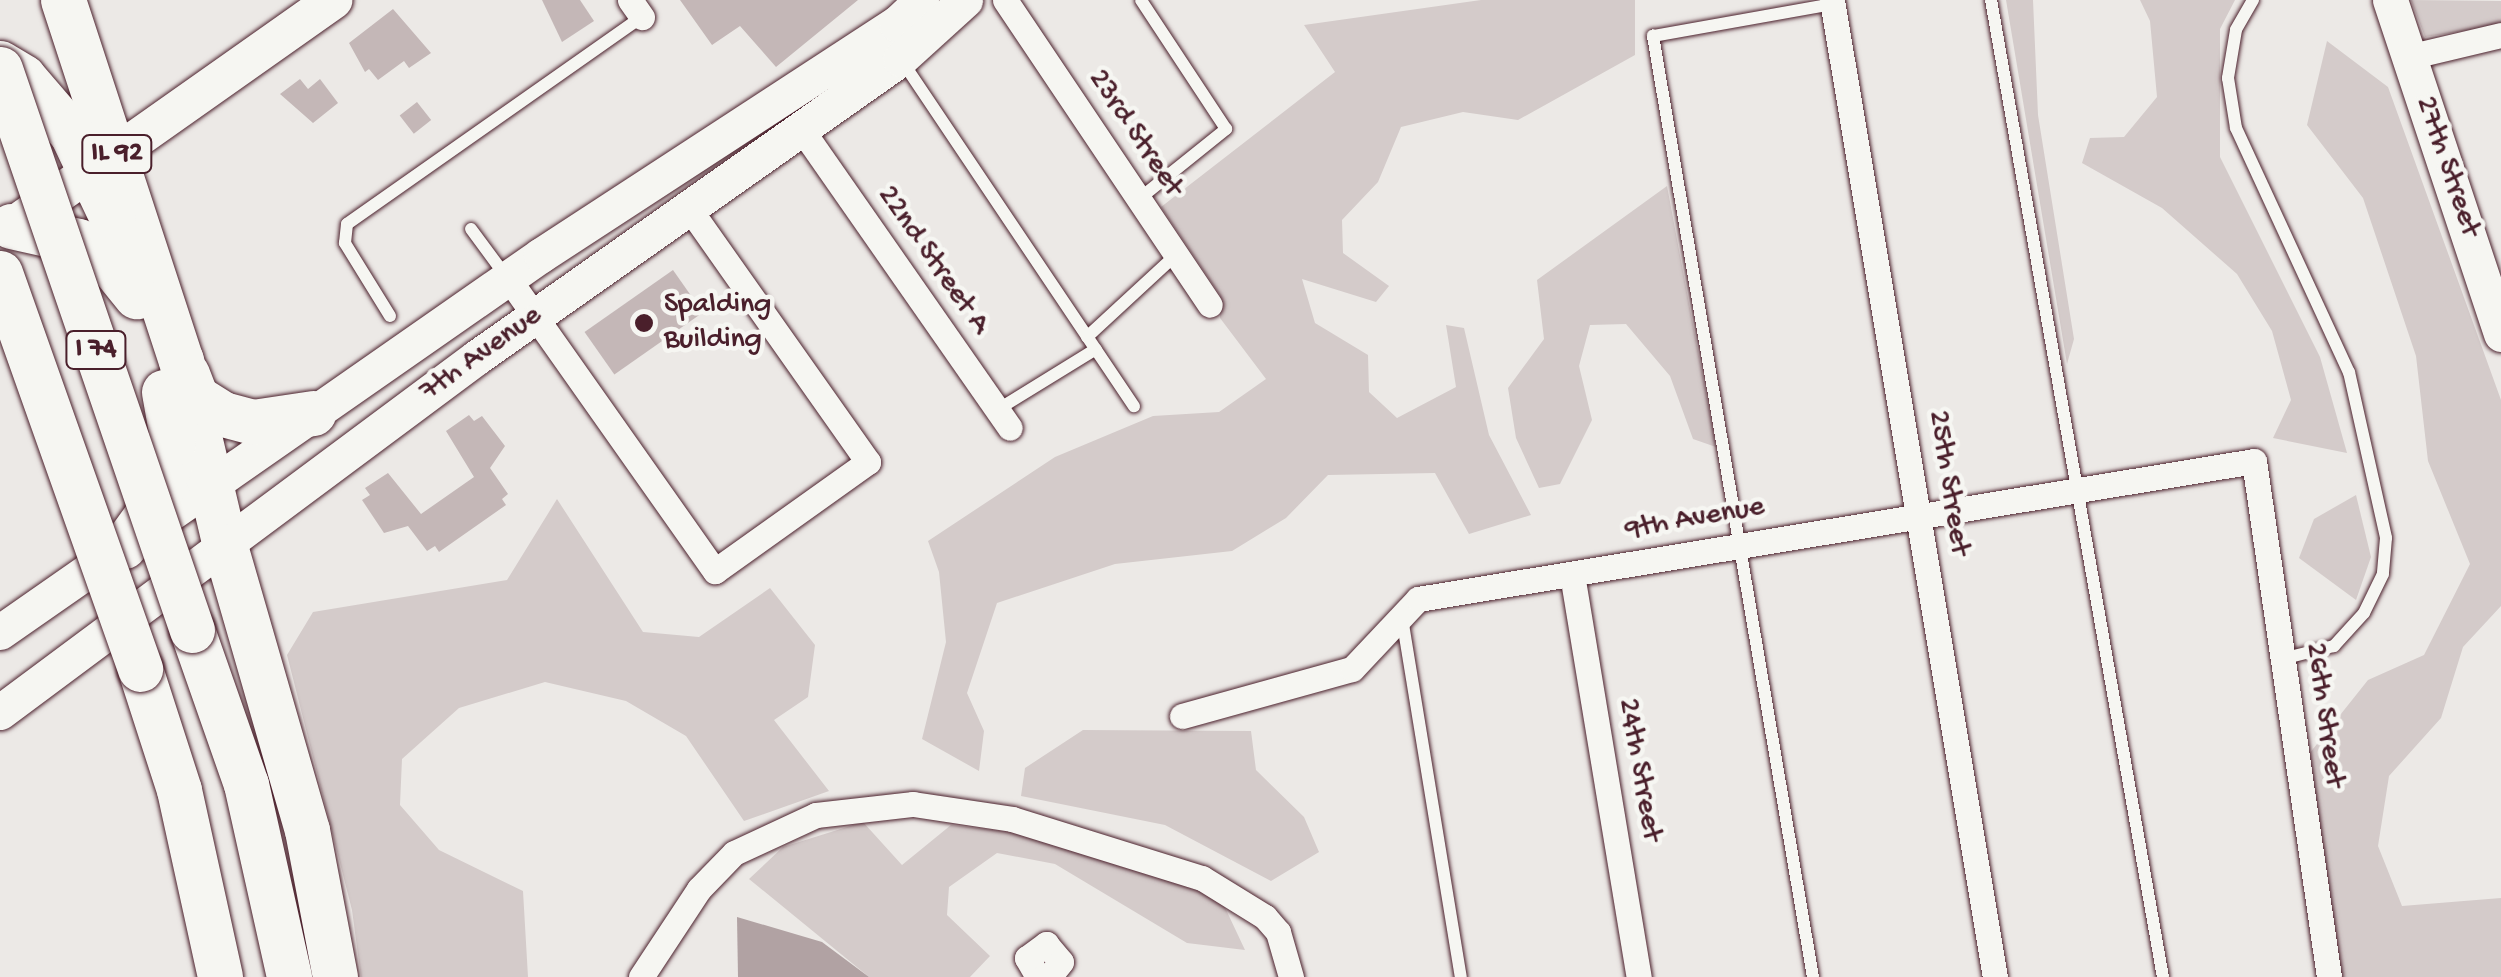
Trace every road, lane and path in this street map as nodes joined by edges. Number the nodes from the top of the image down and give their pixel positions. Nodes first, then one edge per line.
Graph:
1 (64, 0) edge
2 (334, 0) edge
3 (922, 0) edge
4 (965, 0) edge
5 (1005, 0) edge
6 (1141, 0) edge
7 (1991, 0) edge
8 (2253, 0) edge
9 (2390, 0) edge
10 (1832, 2) edge
11 (636, 9) edge
12 (2501, 35) edge
13 (2408, 57) junction
14 (900, 59) junction
15 (0, 66) edge
16 (802, 130) junction
17 (106, 162) junction
18 (1139, 199) junction
19 (689, 208) junction
20 (471, 229) dead end
21 (6, 230) edge
22 (1176, 255) junction
23 (0, 273) edge
24 (508, 278) junction
25 (136, 296) junction
26 (1210, 305) dead end
27 (390, 316) dead end
28 (534, 318) junction
29 (2501, 334) edge
30 (1091, 343) junction
31 (182, 360) junction
32 (1134, 406) dead end
33 (313, 414) junction
34 (1004, 419) joint
35 (2254, 461) joint
36 (214, 484) junction
37 (2082, 488) junction
38 (1920, 516) junction
39 (1741, 544) junction
40 (124, 546) junction
41 (225, 546) junction
42 (1572, 574) junction
43 (1400, 611) junction
44 (0, 632) edge
45 (2282, 659) junction
46 (0, 712) edge
47 (1182, 716) dead end
48 (1289, 965) edge
49 (220, 977) edge
50 (289, 977) edge
51 (334, 977) edge
52 (640, 977) edge
53 (1462, 977) edge
54 (1639, 977) edge
55 (1813, 977) edge
56 (1995, 977) edge
57 (2163, 977) edge
58 (2330, 977) edge

1 - 17 highway
2 - 17 main road, IL 92
3 - 24 main road, 7th Avenue
4 - 14 main road, 7th Avenue
5 - 18 street, 23rd Street
6 - 18 lane
7 - 37 lane
8 - 45 lane
9 - 13 main road, 27th Street
10 - 38 street, 25th Street
10 - 39 lane
11 - 27 lane
12 - 13 street
13 - 29 main road, 27th Street
14 - 16 main road, 7th Avenue
14 - 30 lane
15 - 17 highway
15 - 50 highway, I 74, bridge
16 - 19 main road, 7th Avenue
16 - 34 street, 22nd Street A
17 - 21 main road, IL 92
17 - 25 highway
17 - 31 highway
18 - 22 street, 23rd Street
19 - 28 main road, 7th Avenue
19 - 28 street
20 - 24 lane
21 - 25 highway
22 - 26 street, 23rd Street
22 - 30 lane
23 - 49 highway, I 74, bridge
24 - 28 street
24 - 33 main road, 7th Avenue
25 - 40 highway
28 - 41 main road, 7th Avenue
30 - 32 lane
30 - 34 lane
31 - 33 highway
31 - 36 highway
33 - 36 main road, 7th Avenue
35 - 37 street, 9th Avenue
35 - 45 street, 26th Street
36 - 40 main road, 7th Avenue
36 - 41 highway
37 - 38 street, 9th Avenue
37 - 57 lane
38 - 39 street, 9th Avenue
38 - 56 street, 25th Street
39 - 42 street, 9th Avenue
39 - 55 lane
40 - 44 main road, 7th Avenue
41 - 46 main road, 7th Avenue
41 - 51 highway
42 - 43 street, 9th Avenue
42 - 54 street, 24th Street
43 - 47 street, 9th Avenue
43 - 53 lane
45 - 58 street, 26th Street
48 - 52 street

